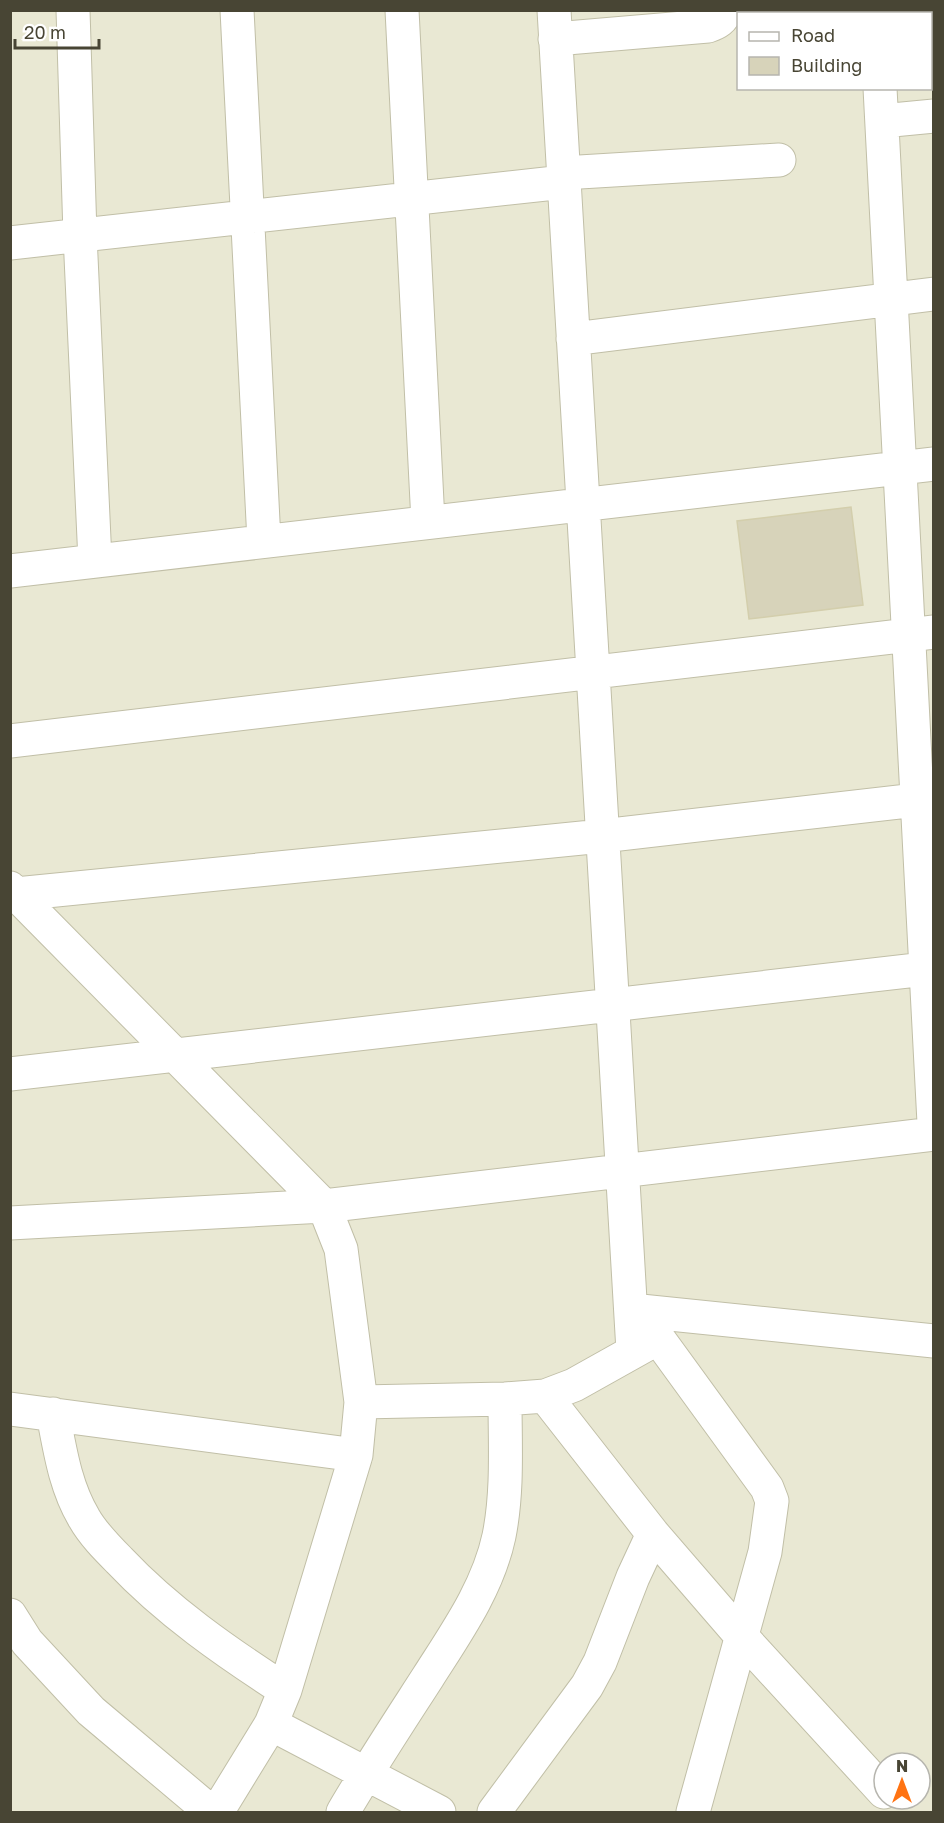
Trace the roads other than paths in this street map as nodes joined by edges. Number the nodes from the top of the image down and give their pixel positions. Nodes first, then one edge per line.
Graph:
1 (73, 10) edge
2 (237, 10) edge
3 (402, 10) edge
4 (726, 10) edge
5 (554, 25) edge
6 (880, 90) edge
7 (933, 116) edge
8 (882, 121) junction
9 (779, 160) dead end
10 (563, 177) junction
11 (412, 199) junction
12 (248, 216) junction
13 (80, 235) junction
14 (10, 243) edge
15 (933, 294) edge
16 (891, 299) junction
17 (573, 339) junction
18 (933, 464) edge
19 (899, 468) junction
20 (583, 504) junction
21 (428, 522) junction
22 (264, 541) junction
23 (95, 561) junction
24 (10, 571) edge
25 (921, 633) edge
26 (593, 672) junction
27 (10, 741) edge
28 (925, 799) edge
29 (602, 836) junction
30 (13, 891) edge
31 (929, 968) edge
32 (612, 1004) junction
33 (176, 1054) junction
34 (10, 1074) edge
35 (933, 1123) edge
36 (933, 1134) edge
37 (622, 1170) junction
38 (324, 1206) junction
39 (10, 1223) edge
40 (630, 1310) junction
41 (933, 1341) edge
42 (633, 1351) junction
43 (545, 1396) junction
44 (505, 1399) junction
45 (361, 1402) junction
46 (10, 1409) edge
47 (53, 1414) junction
48 (356, 1455) junction
49 (653, 1534) junction
50 (742, 1637) junction
51 (16, 1638) edge
52 (285, 1690) junction
53 (271, 1724) junction
54 (365, 1774) junction
55 (872, 1779) edge
56 (211, 1812) edge
57 (217, 1812) edge
58 (343, 1812) edge
59 (439, 1812) edge
60 (494, 1812) edge
61 (693, 1812) edge

1 - 13 street
2 - 12 street
3 - 11 street
4 - 5 street
5 - 10 street
6 - 8 street
7 - 8 street
8 - 16 street
9 - 10 street
10 - 11 street
10 - 17 street
11 - 12 street
11 - 21 street
12 - 13 street
12 - 22 street
13 - 14 street
13 - 23 street
15 - 16 street
16 - 17 street
16 - 19 street
17 - 20 street
18 - 19 street
19 - 20 street
19 - 25 street
20 - 21 street
20 - 26 street
21 - 22 street
22 - 23 street
23 - 24 street
25 - 26 street
25 - 28 street
26 - 27 street
26 - 29 street
28 - 29 street
28 - 31 street
29 - 30 street
29 - 32 street
30 - 33 street
31 - 32 street
31 - 35 street
32 - 33 street
32 - 37 street
33 - 34 street
33 - 38 street
36 - 37 street
37 - 38 street
37 - 40 street
38 - 39 street
38 - 45 street
40 - 41 street
40 - 42 street
42 - 43 street
42 - 50 street
43 - 44 street
43 - 49 street
44 - 45 street
44 - 54 street
45 - 48 street
46 - 47 street
47 - 48 street
47 - 52 street
48 - 52 street
49 - 50 street
49 - 60 street
50 - 55 street
50 - 61 street
51 - 56 street
52 - 53 street
53 - 54 street
53 - 57 street
54 - 58 street
54 - 59 street

